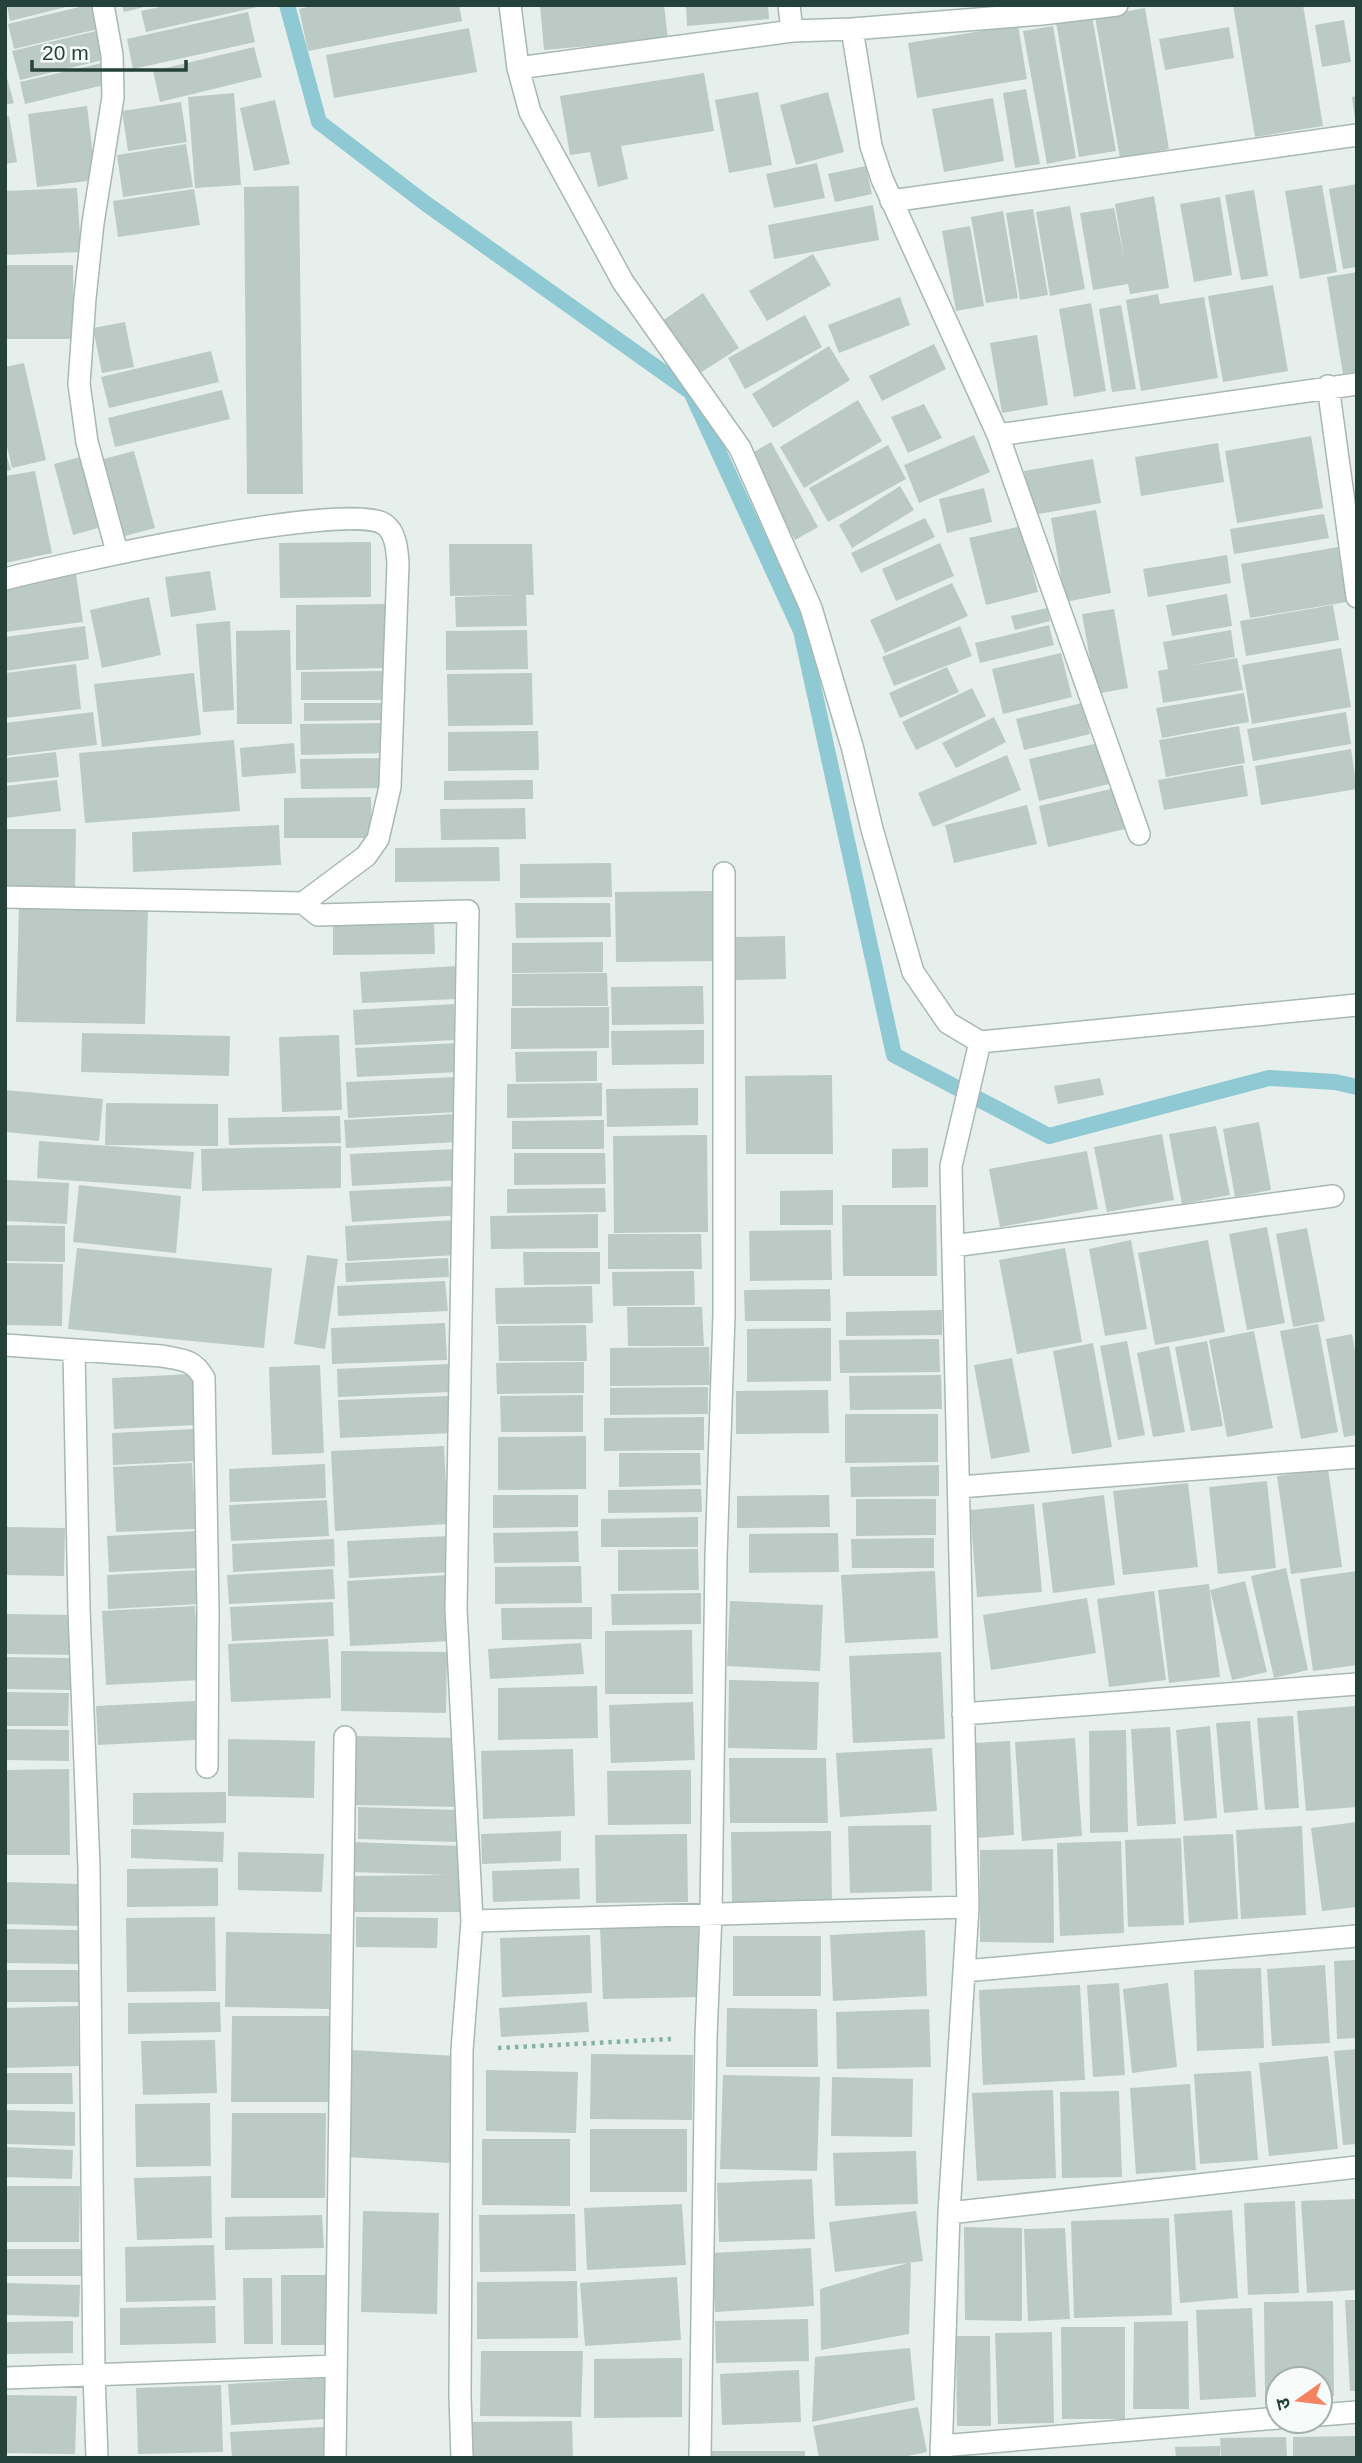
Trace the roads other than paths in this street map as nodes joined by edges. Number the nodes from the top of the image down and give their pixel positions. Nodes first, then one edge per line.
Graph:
1 (103, 5) edge
2 (510, 5) edge
3 (789, 5) edge
4 (1117, 5) edge
5 (1041, 10) edge
6 (852, 29) junction
7 (792, 31) junction
8 (518, 68) junction
9 (1357, 135) edge
10 (891, 201) junction
11 (1357, 384) edge
12 (1328, 386) junction
13 (998, 435) junction
14 (117, 552) junction
15 (5, 579) edge
16 (1357, 597) edge
17 (1139, 834) dead end
18 (724, 873) dead end
19 (5, 897) edge
20 (303, 903) junction
21 (1357, 1005) edge
22 (980, 1042) junction
23 (1333, 1196) dead end
24 (953, 1246) junction
25 (5, 1346) edge
26 (74, 1351) junction
27 (1357, 1457) edge
28 (959, 1487) junction
29 (1357, 1684) edge
30 (963, 1714) junction
31 (345, 1737) dead end
32 (207, 1767) dead end
33 (968, 1907) junction
34 (711, 1913) junction
35 (472, 1921) junction
36 (1357, 1936) edge
37 (964, 1970) junction
38 (1357, 2167) edge
39 (948, 2213) junction
40 (337, 2366) junction
41 (94, 2375) junction
42 (5, 2378) edge
43 (1357, 2412) edge
44 (1334, 2414) edge
45 (1264, 2419) edge
46 (941, 2452) edge
47 (97, 2458) edge
48 (335, 2458) edge
49 (462, 2458) edge
50 (701, 2458) edge

1 - 14 street
2 - 8 street
3 - 7 street
4 - 5 street
5 - 6 street
6 - 7 street
6 - 10 street
7 - 8 street
8 - 22 street
9 - 10 street
10 - 13 street
11 - 12 street
12 - 13 street
12 - 16 street
13 - 17 street
14 - 15 street
14 - 20 street
18 - 34 street
19 - 20 street
20 - 35 street
21 - 22 street
22 - 24 street
23 - 24 street
24 - 28 street
25 - 26 street
26 - 32 street
26 - 41 street
27 - 28 street
28 - 30 street
29 - 30 street
30 - 33 street
31 - 40 street
33 - 34 street
33 - 37 street
34 - 35 street
34 - 50 street
35 - 49 street
36 - 37 street
37 - 39 street
38 - 39 street
39 - 46 street
40 - 41 street
40 - 48 street
41 - 42 street
41 - 47 street
43 - 44 street
45 - 46 street

